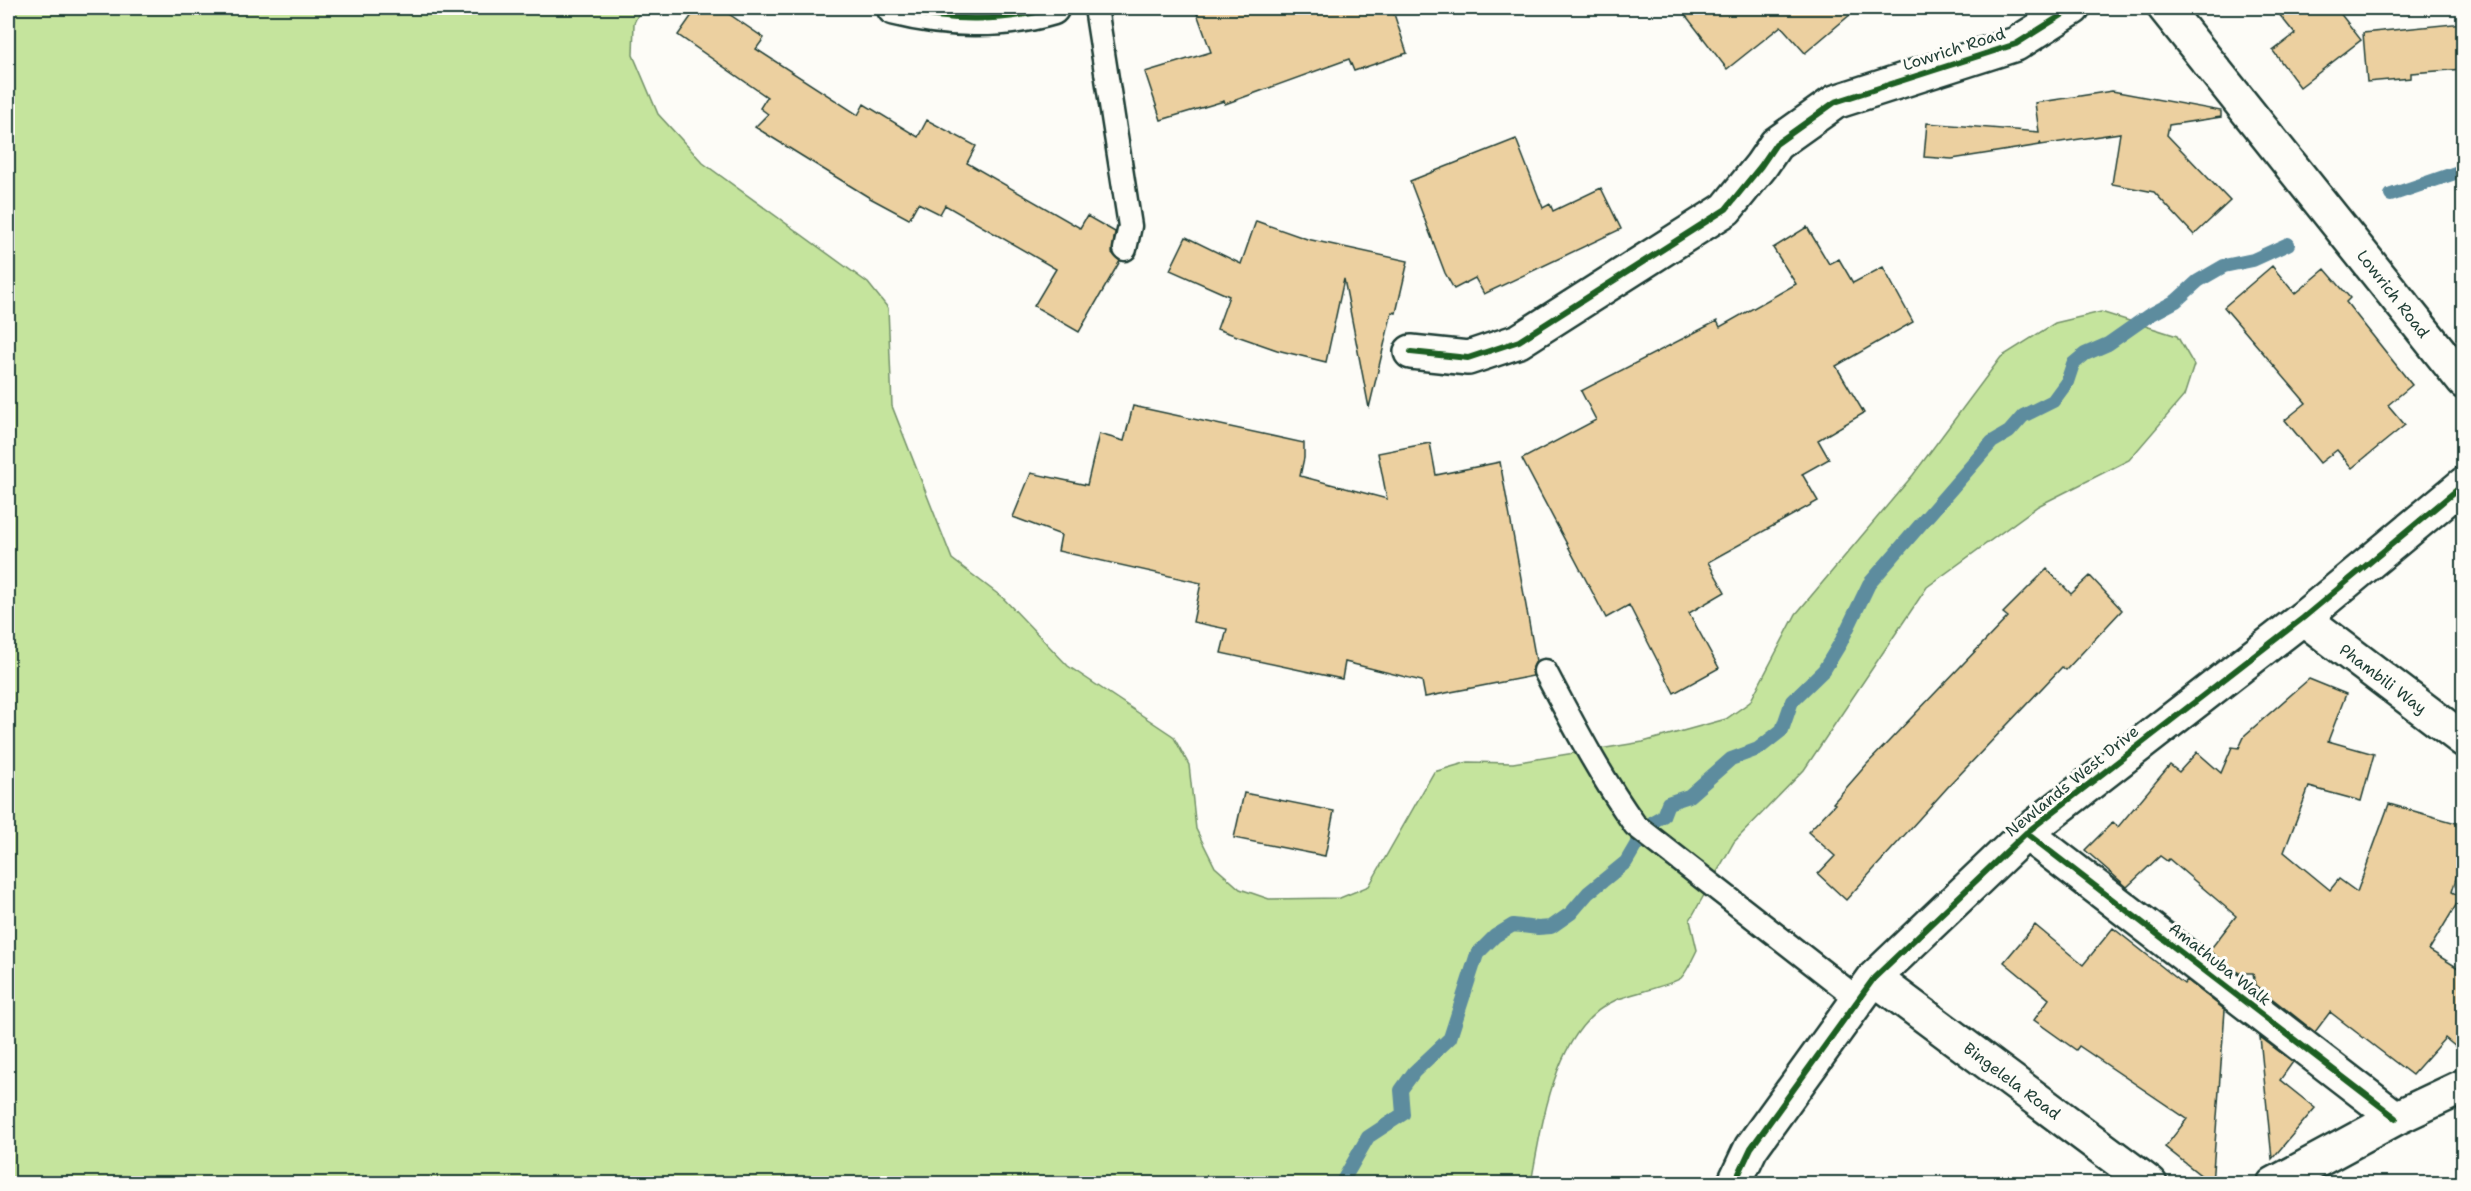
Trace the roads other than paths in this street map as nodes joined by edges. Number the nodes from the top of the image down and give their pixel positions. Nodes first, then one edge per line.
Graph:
1 (894, 8) edge
2 (1052, 8) edge
3 (1096, 8) edge
4 (2073, 8) edge
5 (2166, 8) edge
6 (1125, 249) dead end
7 (1411, 352) dead end
8 (2463, 382) edge
9 (2463, 484) edge
10 (2303, 618) junction
11 (1545, 671) dead end
12 (2463, 740) edge
13 (2026, 832) junction
14 (1866, 989) junction
15 (2463, 1086) edge
16 (2396, 1118) junction
17 (1734, 1184) edge
18 (2150, 1184) edge
19 (2274, 1184) edge

1 - 2 street
3 - 6 lane
4 - 7 street, Lowrich Road
5 - 8 street, Lowrich Road
9 - 10 street, Newlands West Drive
10 - 12 street, Phambili Way
10 - 13 street, Newlands West Drive
11 - 14 lane
13 - 14 street, Newlands West Drive
13 - 16 street, Amathuba Walk
14 - 17 street, Newlands West Drive
14 - 18 street, Bingelela Road
15 - 16 street
16 - 19 street

